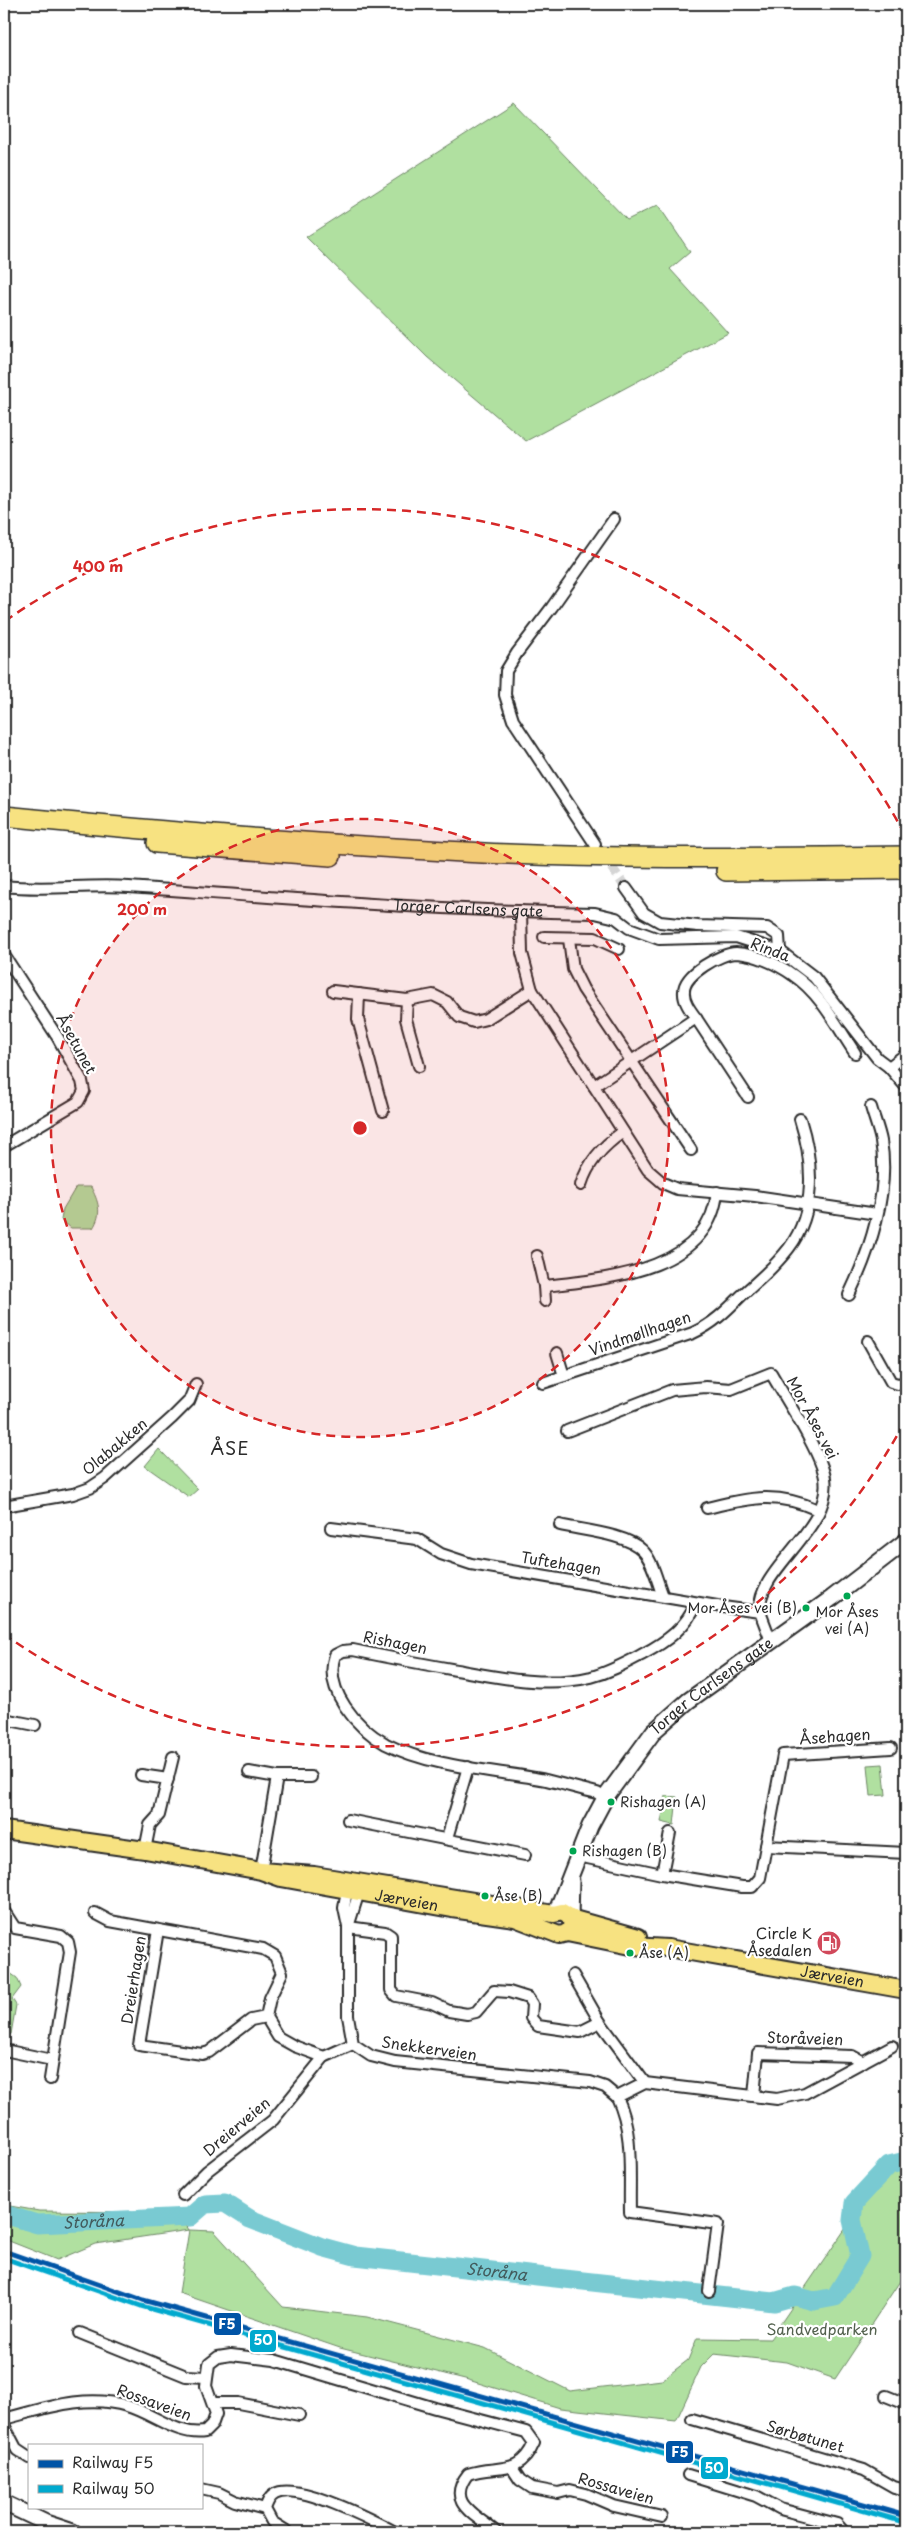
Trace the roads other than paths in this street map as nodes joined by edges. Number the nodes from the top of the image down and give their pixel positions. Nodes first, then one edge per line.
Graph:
1 (614, 519) dead end
2 (4, 816) edge
3 (4, 829) edge
4 (595, 844) tunnel mouth
5 (906, 856) edge
6 (906, 869) edge
7 (4, 886) edge
8 (626, 888) tunnel mouth
9 (521, 911) junction
10 (544, 937) dead end
11 (569, 939) junction
12 (619, 949) dead end
13 (780, 951) junction
14 (4, 955) edge
15 (532, 990) junction
16 (333, 991) dead end
17 (359, 994) junction
18 (407, 1000) junction
19 (696, 1018) junction
20 (854, 1053) dead end
21 (906, 1054) edge
22 (633, 1060) junction
23 (419, 1066) dead end
24 (889, 1067) junction
25 (594, 1086) junction
26 (906, 1087) edge
27 (748, 1097) dead end
28 (871, 1108) dead end
29 (383, 1111) dead end
30 (800, 1119) dead end
31 (623, 1132) junction
32 (4, 1146) edge
33 (692, 1150) dead end
34 (581, 1185) dead end
35 (718, 1192) junction
36 (807, 1204) junction
37 (878, 1214) junction
38 (537, 1256) dead end
39 (544, 1286) junction
40 (849, 1295) dead end
41 (545, 1301) dead end
42 (868, 1341) dead end
43 (557, 1353) dead end
44 (564, 1376) junction
45 (906, 1382) edge
46 (543, 1383) dead end
47 (196, 1384) dead end
48 (568, 1431) dead end
49 (4, 1506) edge
50 (706, 1508) dead end
51 (818, 1510) junction
52 (560, 1526) dead end
53 (331, 1528) dead end
54 (906, 1542) edge
55 (663, 1596) junction
56 (696, 1603) junction
57 (760, 1612) junction
58 (771, 1641) junction
59 (4, 1719) edge
60 (34, 1725) dead end
61 (891, 1748) dead end
62 (173, 1757) dead end
63 (468, 1767) junction
64 (249, 1772) dead end
65 (142, 1775) dead end
66 (277, 1777) junction
67 (312, 1777) dead end
68 (168, 1779) junction
69 (605, 1798) junction
70 (348, 1820) dead end
71 (4, 1823) edge
72 (4, 1830) edge
73 (670, 1833) dead end
74 (447, 1838) junction
75 (117, 1846) junction
76 (766, 1846) junction
77 (145, 1850) junction
78 (906, 1853) edge
79 (525, 1854) dead end
80 (578, 1856) junction
81 (262, 1871) junction
82 (662, 1874) junction
83 (355, 1888) junction
84 (4, 1911) edge
85 (95, 1913) dead end
86 (561, 1921) junction
87 (348, 1927) junction
88 (158, 1930) junction
89 (573, 1975) dead end
90 (906, 1990) edge
91 (266, 2017) junction
92 (600, 2022) junction
93 (353, 2044) junction
94 (892, 2046) dead end
95 (4, 2050) edge
96 (324, 2056) junction
97 (52, 2060) junction
98 (863, 2062) junction
99 (50, 2079) dead end
100 (644, 2083) junction
101 (754, 2096) junction
102 (617, 2097) junction
103 (183, 2195) dead end
104 (710, 2291) dead end
105 (80, 2333) dead end
106 (206, 2378) junction
107 (886, 2396) dead end
108 (213, 2403) junction
109 (906, 2404) edge
110 (299, 2415) dead end
111 (4, 2420) edge
112 (692, 2420) dead end
113 (4, 2425) edge
114 (28, 2457) edge
115 (512, 2468) junction
116 (688, 2475) dead end
117 (202, 2489) edge
118 (906, 2490) edge
119 (4, 2503) edge
120 (265, 2509) junction
121 (662, 2517) dead end
122 (73, 2532) edge
123 (288, 2532) edge
124 (395, 2532) edge
125 (496, 2532) edge
126 (844, 2532) edge

1 - 4 street
2 - 5 highway
3 - 6 highway
7 - 9 street, Torger Carlsens gate
8 - 13 street
9 - 13 street, Torger Carlsens gate
9 - 15 street
10 - 11 street
11 - 12 street
11 - 22 street
13 - 24 street, Torger Carlsens gate
14 - 32 street, Åsetunet
15 - 18 street
15 - 25 street
16 - 17 street
17 - 18 street
17 - 29 street
18 - 23 street
19 - 20 street, Rinda
19 - 22 street
19 - 27 street, Rinda
21 - 24 street
22 - 25 street
22 - 33 street
24 - 26 street
25 - 31 street
28 - 37 street
30 - 36 street, Vindmøllhagen
31 - 34 street
31 - 35 street
35 - 36 street
35 - 39 street
36 - 37 street
36 - 44 street, Vindmøllhagen
37 - 40 street
38 - 39 street
39 - 41 street
42 - 45 street
43 - 44 street
44 - 46 street, Vindmøllhagen
47 - 49 street, Olabakken
48 - 51 street, Mor Åses vei
50 - 51 street
51 - 57 street, Mor Åses vei
52 - 55 street
53 - 55 street, Tuftehagen
54 - 58 street, Torger Carlsens gate
55 - 56 street, Tuftehagen
56 - 57 street, Tuftehagen
56 - 63 street, Rishagen
57 - 58 street
58 - 69 street, Torger Carlsens gate
59 - 60 street
61 - 76 street, Åsehagen
62 - 68 street
63 - 69 street, Rishagen
63 - 74 street
64 - 66 street
65 - 68 street
66 - 67 street
66 - 81 street
68 - 77 street
69 - 80 street, Torger Carlsens gate
70 - 74 street
71 - 75 main road, Jærveien
72 - 75 main road, Jærveien
73 - 82 street
74 - 79 street
75 - 77 main road, Jærveien
76 - 78 street
76 - 82 street, Åsehagen
77 - 81 main road, Jærveien
80 - 82 street, Åsehagen
80 - 86 street, Torger Carlsens gate
81 - 83 main road, Jærveien
83 - 86 main road, Jærveien
83 - 87 street
84 - 97 street
85 - 88 street, Dreierhagen
86 - 90 main road, Jærveien
87 - 92 street
87 - 93 street
88 - 91 street, Dreierhagen
88 - 91 street, Dreierhagen
89 - 92 street
91 - 96 street
92 - 100 street
93 - 96 street, Dreierveien
93 - 102 street, Snekkerveien
94 - 98 street
95 - 97 street
96 - 103 street, Dreierveien
97 - 99 street
98 - 101 street
98 - 101 street, Storåveien
100 - 101 street
100 - 102 street
102 - 104 street
105 - 106 street
106 - 108 street, Rossaveien
106 - 115 street
107 - 109 street
108 - 110 street
108 - 111 street, Rossaveien
112 - 118 street, Sørbøtunet
113 - 114 street
115 - 121 street, Rossaveien
115 - 125 street
116 - 126 street
117 - 120 street
119 - 122 street
120 - 123 street
120 - 124 street

